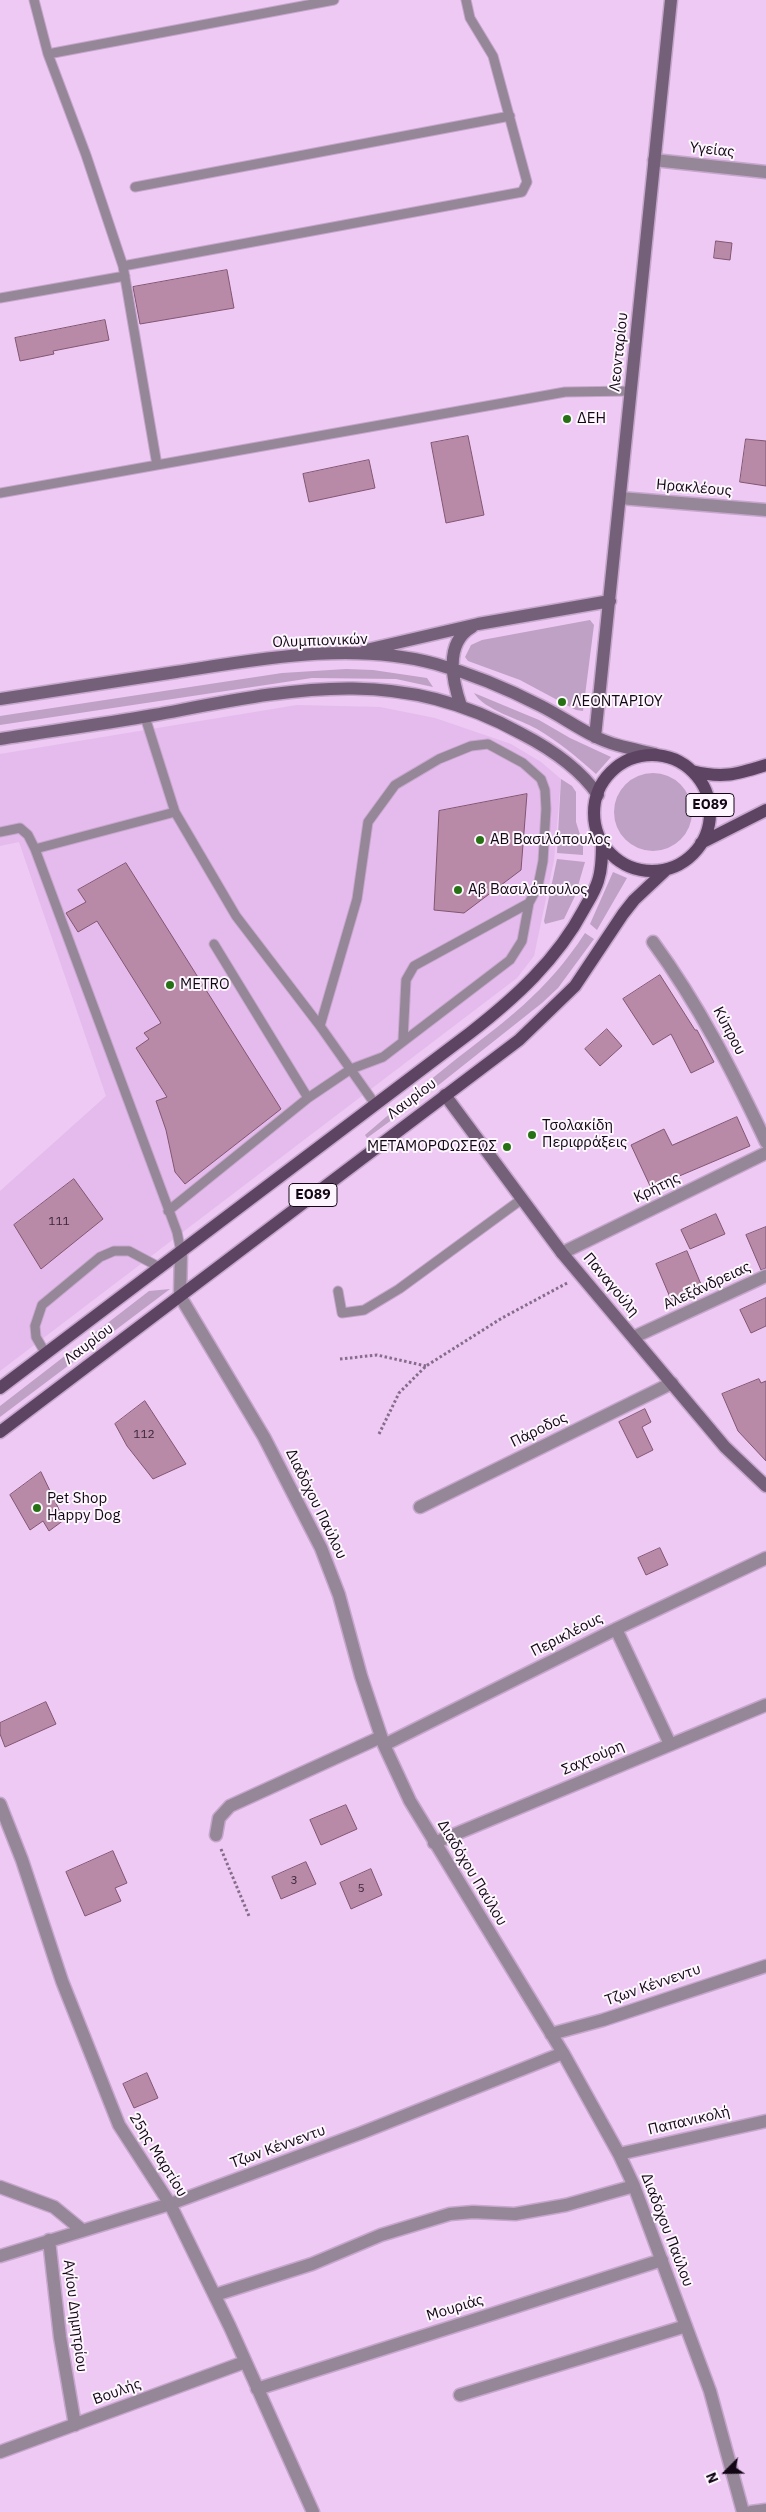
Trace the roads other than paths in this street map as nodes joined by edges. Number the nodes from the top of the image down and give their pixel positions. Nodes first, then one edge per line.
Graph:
1 (34, 0) edge
2 (334, 0) edge
3 (466, 0) edge
4 (671, 0) edge
5 (48, 54) junction
6 (510, 116) junction
7 (654, 160) junction
8 (766, 172) edge
9 (135, 187) dead end
10 (123, 266) junction
11 (125, 276) junction
12 (0, 298) edge
13 (631, 391) junction
14 (157, 465) junction
15 (0, 493) edge
16 (620, 498) junction
17 (766, 510) edge
18 (610, 601) junction
19 (478, 624) junction
20 (356, 653) junction
21 (453, 669) junction
22 (0, 699) edge
23 (461, 706) junction
24 (145, 717) junction
25 (595, 737) junction
26 (0, 739) edge
27 (656, 754) junction
28 (766, 765) edge
29 (692, 771) junction
30 (598, 795) junction
31 (766, 810) edge
32 (175, 812) junction
33 (0, 832) edge
34 (602, 843) junction
35 (701, 843) junction
36 (35, 849) junction
37 (667, 869) junction
38 (529, 903) junction
39 (653, 942) dead end
40 (214, 944) dead end
41 (320, 1026) junction
42 (403, 1040) junction
43 (352, 1069) junction
44 (445, 1095) junction
45 (308, 1098) junction
46 (376, 1104) junction
47 (766, 1142) edge
48 (766, 1153) edge
49 (522, 1199) junction
50 (168, 1211) junction
51 (181, 1252) junction
52 (562, 1253) junction
53 (161, 1268) junction
54 (766, 1276) edge
55 (338, 1290) dead end
56 (180, 1296) junction
57 (634, 1337) junction
58 (46, 1354) junction
59 (672, 1383) junction
60 (0, 1388) edge
61 (0, 1432) edge
62 (766, 1486) edge
63 (420, 1507) dead end
64 (766, 1558) edge
65 (616, 1629) junction
66 (766, 1705) edge
67 (382, 1741) junction
68 (670, 1744) junction
69 (0, 1804) edge
70 (216, 1835) road end
71 (434, 1844) junction
72 (766, 1966) edge
73 (551, 2034) junction
74 (563, 2053) junction
75 (766, 2121) edge
76 (620, 2154) junction
77 (634, 2186) junction
78 (0, 2187) edge
79 (170, 2204) junction
80 (82, 2230) junction
81 (49, 2240) junction
82 (0, 2256) edge
83 (662, 2260) junction
84 (215, 2295) junction
85 (686, 2326) junction
86 (245, 2362) junction
87 (257, 2389) junction
88 (460, 2395) dead end
89 (75, 2425) junction
90 (0, 2452) edge
91 (766, 2510) edge
92 (313, 2512) edge
93 (743, 2512) edge
94 (752, 2512) edge

1 - 5 lane
2 - 5 lane
3 - 6 lane
4 - 7 street, Λεονταρίου
5 - 10 lane
6 - 9 lane
6 - 10 lane
7 - 8 street, Υγείας
7 - 13 street, Λεονταρίου
10 - 11 lane
11 - 12 lane
11 - 14 lane
13 - 14 lane
13 - 16 street, Λεονταρίου
14 - 15 lane
16 - 17 street, Ηρακλέους
16 - 18 street, Λεονταρίου
18 - 19 street
18 - 25 street, Λεονταρίου
19 - 20 street
19 - 21 street
20 - 21 street, Ολυμπιονικών
20 - 22 street, Ολυμπιονικών
21 - 23 street
21 - 25 street, Ολυμπιονικών
23 - 24 street
23 - 30 street
24 - 26 street
24 - 32 lane
25 - 27 street, Ολυμπιονικών
27 - 29 main road, Λαυρίου / ΕΟ89
27 - 30 main road, Λαυρίου / ΕΟ89
28 - 29 main road, Λαυρίου / ΕΟ89
29 - 35 main road, Λαυρίου / ΕΟ89
30 - 34 main road, Λαυρίου / ΕΟ89
31 - 35 main road, Λαυρίου / ΕΟ89
32 - 36 lane
32 - 41 lane
33 - 36 lane
34 - 37 main road, Λαυρίου / ΕΟ89
34 - 46 main road, Λαυρίου / ΕΟ89
35 - 37 main road, Λαυρίου / ΕΟ89
36 - 50 lane
37 - 44 main road, Λαυρίου / ΕΟ89
38 - 41 lane
38 - 42 lane
38 - 42 lane
39 - 47 street, Κύπρου
40 - 45 lane
41 - 43 lane
42 - 43 lane
43 - 45 lane
43 - 46 lane
44 - 49 street, Παναγούλη
44 - 56 main road, Λαυρίου / ΕΟ89
45 - 50 lane
46 - 51 main road, Λαυρίου / ΕΟ89
48 - 52 street, Κρήτης
49 - 52 street, Παναγούλη
49 - 55 lane
50 - 51 lane
51 - 53 main road, Λαυρίου / ΕΟ89
51 - 56 street
52 - 57 street, Παναγούλη
53 - 58 main road, Λαυρίου / ΕΟ89
53 - 58 lane
54 - 57 street, Αλεξάνδρειας
56 - 61 main road, Λαυρίου / ΕΟ89
56 - 67 street, Διαδόχου Παύλου
57 - 59 street, Παναγούλη
58 - 60 main road, Λαυρίου / ΕΟ89
59 - 62 street, Παναγούλη
59 - 63 street, Πάροδος
64 - 65 street, Περικλέους
65 - 67 street, Περικλέους
65 - 68 street
66 - 68 street, Σαχτούρη
67 - 70 street, Περικλέους
67 - 71 street, Διαδόχου Παύλου
68 - 71 street, Σαχτούρη
69 - 79 street, 25ης Μαρτίου
71 - 73 street, Διαδόχου Παύλου
72 - 73 street, Τζων Κέννεντυ
73 - 74 street, Διαδόχου Παύλου
74 - 76 street, Διαδόχου Παύλου
74 - 79 street, Τζων Κέννεντυ
75 - 76 street, Παπανικολή
76 - 77 street, Διαδόχου Παύλου
77 - 83 street, Διαδόχου Παύλου
77 - 84 street
78 - 80 street
79 - 80 street, Τζων Κέννεντυ
79 - 84 street, 25ης Μαρτίου
80 - 81 street, Τζων Κέννεντυ
81 - 82 street, Τζων Κέννεντυ
81 - 89 street, Αγίου Δημητρίου
83 - 85 street, Διαδόχου Παύλου
83 - 87 street, Μουριάς
84 - 86 street, 25ης Μαρτίου
85 - 88 street
85 - 93 street, Διαδόχου Παύλου
86 - 87 street, 25ης Μαρτίου
86 - 89 street, Βουλής
87 - 92 street, 25ης Μαρτίου
89 - 90 street, Βουλής
91 - 94 street

